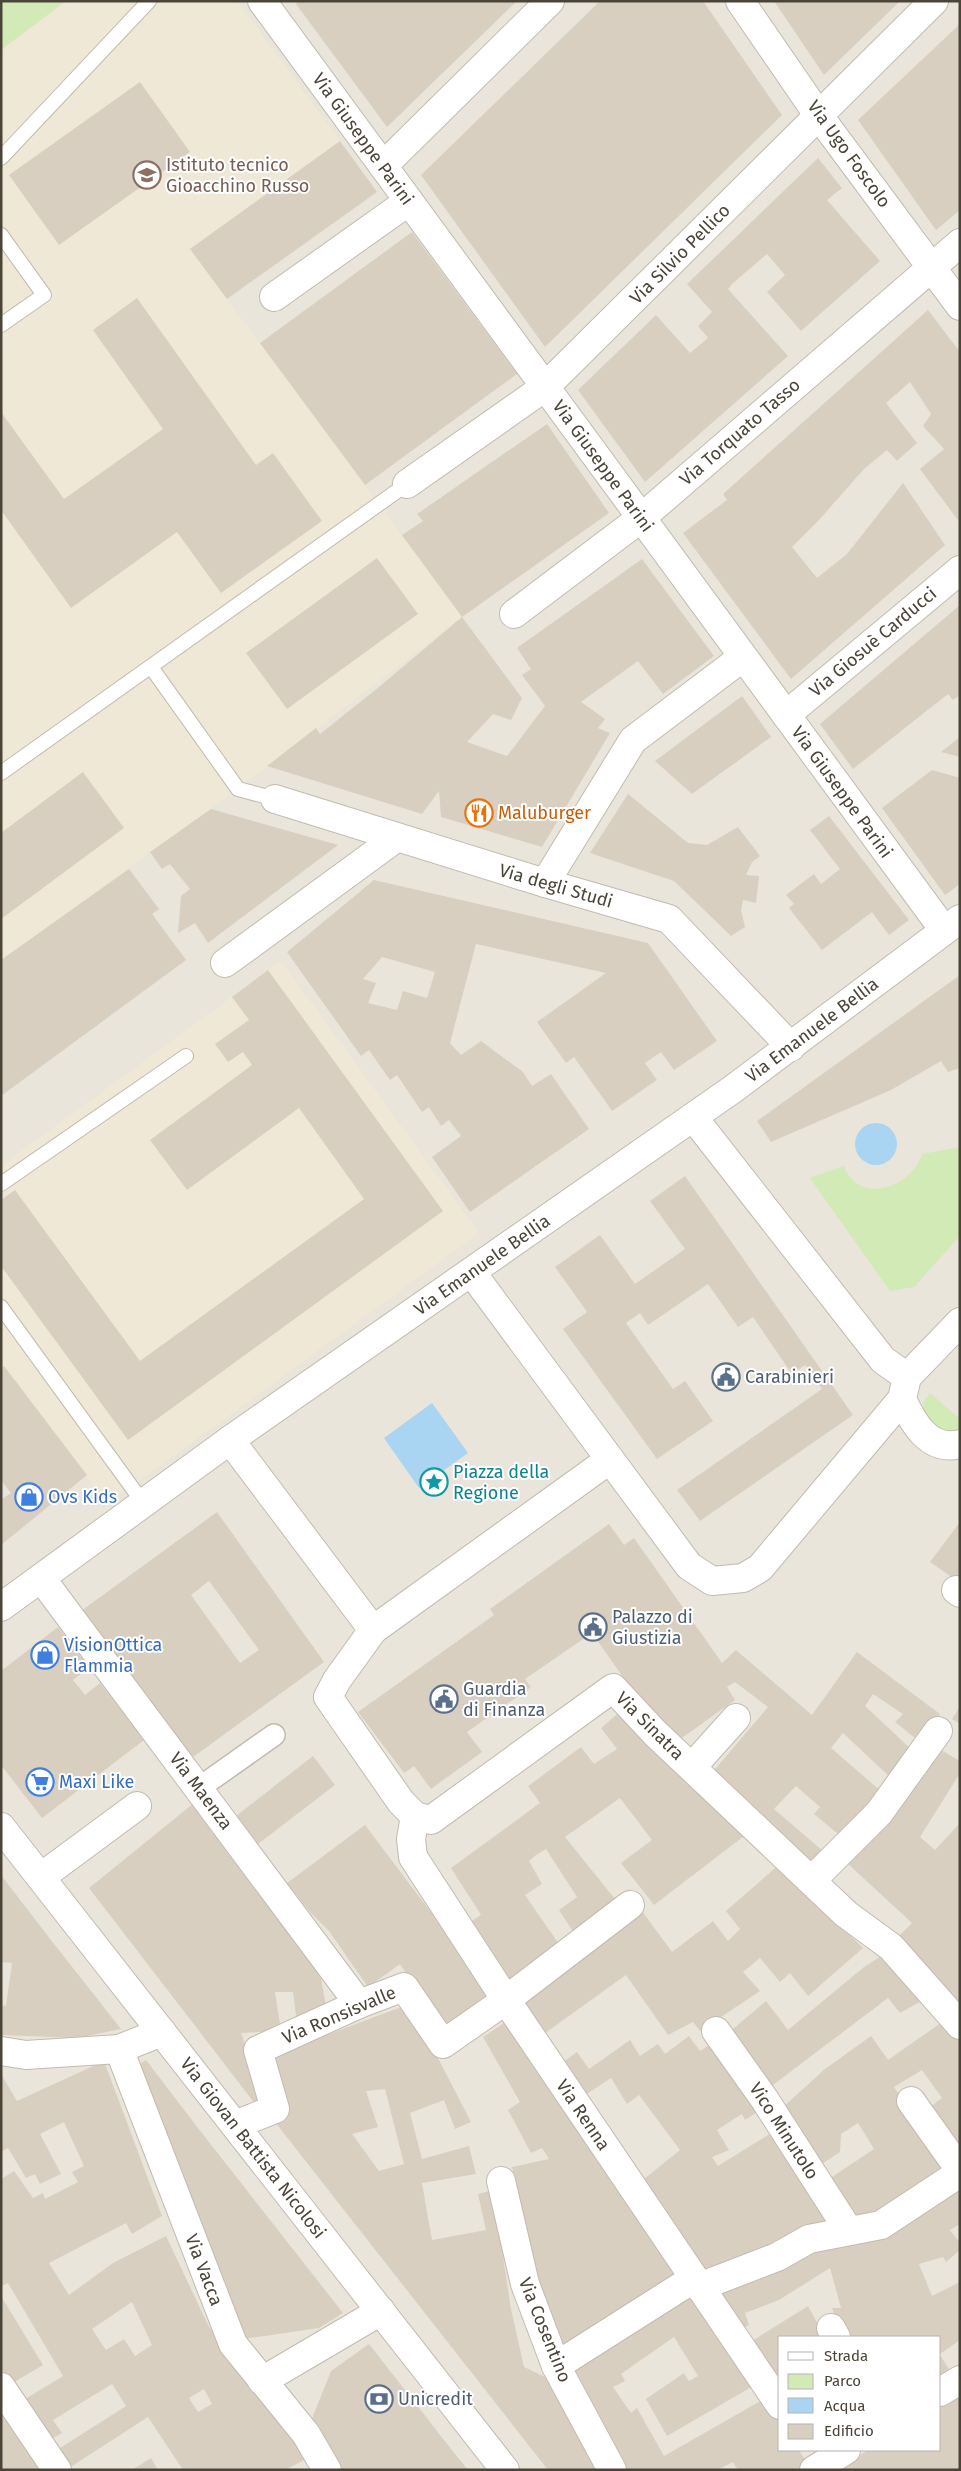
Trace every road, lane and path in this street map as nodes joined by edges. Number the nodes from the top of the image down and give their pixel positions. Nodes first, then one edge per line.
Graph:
1 (149, 1) edge
2 (262, 1) edge
3 (550, 1) edge
4 (740, 1) edge
5 (934, 1) edge
6 (819, 116) junction
7 (1, 158) edge
8 (383, 166) junction
9 (409, 201) junction
10 (1, 235) edge
11 (960, 243) edge
12 (932, 266) junction
13 (274, 298) dead end
14 (960, 306) edge
15 (1, 325) edge
16 (545, 387) junction
17 (406, 484) joint
18 (641, 518) junction
19 (960, 570) edge
20 (514, 614) dead end
21 (744, 657) junction
22 (150, 667) junction
23 (786, 715) junction
24 (1, 773) edge
25 (274, 799) joint
26 (396, 838) junction
27 (545, 883) junction
28 (952, 924) edge
29 (225, 963) dead end
30 (791, 1047) junction
31 (186, 1056) dead end
32 (693, 1117) junction
33 (1, 1184) edge
34 (472, 1273) junction
35 (1, 1306) edge
36 (960, 1322) edge
37 (904, 1388) junction
38 (230, 1440) junction
39 (960, 1444) edge
40 (609, 1460) junction
41 (144, 1504) junction
42 (41, 1578) junction
43 (1, 1606) edge
44 (373, 1630) junction
45 (736, 1718) dead end
46 (938, 1731) dead end
47 (274, 1735) dead end
48 (692, 1767) junction
49 (199, 1788) junction
50 (137, 1806) dead end
51 (415, 1816) junction
52 (1, 1827) edge
53 (41, 1878) junction
54 (812, 1880) junction
55 (630, 1905) dead end
56 (506, 2000) junction
57 (359, 2004) junction
58 (960, 2025) edge
59 (716, 2031) dead end
60 (162, 2032) junction
61 (119, 2049) junction
62 (1, 2051) edge
63 (911, 2101) dead end
64 (235, 2125) junction
65 (960, 2171) edge
66 (501, 2182) dead end
67 (849, 2231) junction
68 (696, 2283) junction
69 (380, 2311) junction
70 (556, 2366) junction
71 (262, 2380) junction
72 (960, 2380) edge
73 (2, 2390) edge
74 (941, 2391) edge
75 (777, 2395) edge
76 (844, 2451) edge
77 (818, 2464) edge
78 (57, 2470) edge
79 (327, 2470) edge
80 (505, 2470) edge
81 (612, 2470) edge

1 - 7 lane
2 - 8 street, Via Giuseppe Parini
3 - 8 street
4 - 6 street, Via Ugo Foscolo
5 - 6 street, Via Silvio Pellico
6 - 12 street, Via Ugo Foscolo
6 - 16 street, Via Silvio Pellico
8 - 9 street, Via Giuseppe Parini
9 - 13 street
9 - 16 street, Via Giuseppe Parini
10 - 15 lane
11 - 12 street, Via Torquato Tasso
12 - 14 street, Via Ugo Foscolo
12 - 18 street, Via Torquato Tasso
16 - 17 street, Via Silvio Pellico
16 - 18 street, Via Giuseppe Parini
17 - 22 lane
18 - 20 street, Via Torquato Tasso
18 - 21 street, Via Giuseppe Parini
19 - 23 street, Via Giosuè Carducci
21 - 23 street, Via Giuseppe Parini
21 - 27 street
22 - 24 lane
22 - 25 lane
23 - 28 street, Via Giuseppe Parini
25 - 26 street, Via degli Studi
26 - 27 street, Via degli Studi
26 - 29 street
27 - 30 street, Via degli Studi
28 - 30 street, Via Emanuele Bellia
30 - 32 street, Via Emanuele Bellia
31 - 33 lane
32 - 34 street, Via Emanuele Bellia
32 - 37 street
34 - 38 street, Via Emanuele Bellia
34 - 40 street
35 - 41 lane
36 - 37 street
37 - 39 street
37 - 40 street
38 - 41 street, Via Emanuele Bellia
38 - 44 street
40 - 44 street
41 - 42 street, Via Emanuele Bellia
42 - 43 street, Via Emanuele Bellia
42 - 49 street, Via Maenza
44 - 51 street
45 - 48 street
46 - 54 street
47 - 49 street
48 - 51 street, Via Sinatra
48 - 54 street, Via Sinatra
49 - 57 street, Via Maenza
50 - 53 street
51 - 56 street, Via Renna
52 - 53 street, Via Giovan Battista Nicolosi
53 - 60 street, Via Giovan Battista Nicolosi
54 - 58 street, Via Sinatra
55 - 56 street, Via Ronsisvalle
56 - 57 street, Via Ronsisvalle
56 - 68 street, Via Renna
57 - 64 street, Via Ronsisvalle
59 - 67 street, Vico Minutolo
60 - 61 street
60 - 64 street, Via Giovan Battista Nicolosi
61 - 62 street
61 - 71 street, Via Vacca
63 - 65 street
64 - 69 street, Via Giovan Battista Nicolosi
65 - 67 street
66 - 70 street, Via Cosentino
67 - 68 street
68 - 70 street
68 - 75 street, Via Renna
69 - 71 street
69 - 80 street, Via Giovan Battista Nicolosi
70 - 81 street, Via Cosentino
71 - 79 street, Via Vacca
72 - 74 street
73 - 78 street
76 - 77 street

